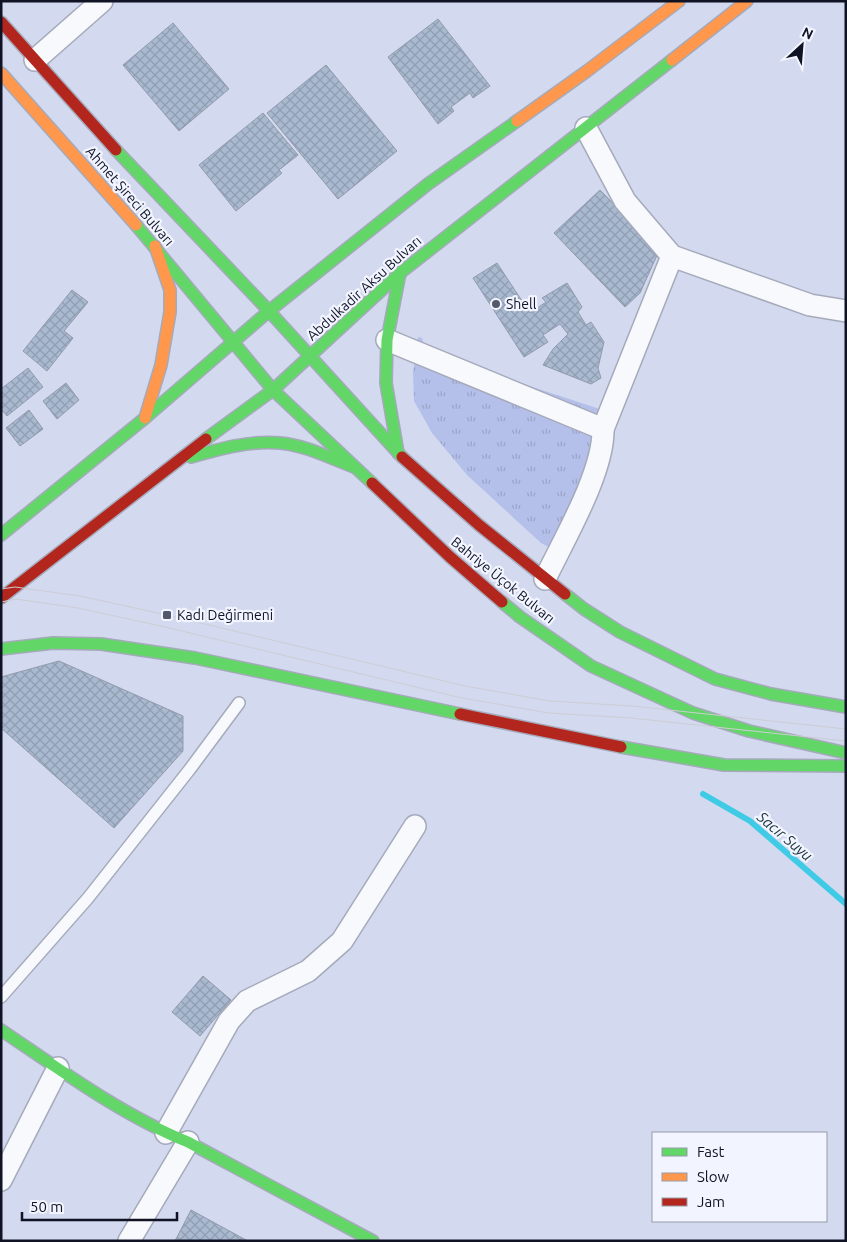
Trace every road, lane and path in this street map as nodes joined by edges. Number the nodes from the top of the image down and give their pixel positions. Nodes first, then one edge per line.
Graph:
1 (102, 1) edge
2 (679, 1) edge
3 (748, 1) edge
4 (1, 22) edge
5 (35, 60) junction
6 (1, 74) edge
7 (586, 128) junction
8 (155, 246) junction
9 (672, 256) junction
10 (400, 273) junction
11 (269, 311) junction
12 (846, 311) edge
13 (387, 340) junction
14 (232, 342) junction
15 (310, 356) junction
16 (273, 390) junction
17 (145, 418) junction
18 (603, 429) junction
19 (398, 453) junction
20 (173, 463) junction
21 (354, 467) junction
22 (1, 535) edge
23 (545, 579) junction
24 (1, 598) edge
25 (1, 649) edge
26 (239, 703) dead end
27 (846, 707) edge
28 (846, 753) edge
29 (846, 766) edge
30 (414, 826) dead end
31 (1, 997) edge
32 (1, 1030) edge
33 (58, 1068) junction
34 (166, 1133) junction
35 (188, 1142) junction
36 (1, 1180) edge
37 (129, 1241) edge
38 (372, 1241) edge

1 - 5 street
2 - 11 main road
3 - 7 main road, Abdulkadir Aksu Bulvarı
4 - 5 main road, Bahriye Üçok Bulvarı
5 - 11 main road, Bahriye Üçok Bulvarı
6 - 8 main road, Ahmet Şireci Bulvarı
7 - 9 street
7 - 10 main road, Abdulkadir Aksu Bulvarı
8 - 14 main road, Ahmet Şireci Bulvarı
8 - 17 main road
9 - 12 street
9 - 18 street
10 - 13 main road
10 - 15 main road, Abdulkadir Aksu Bulvarı
11 - 14 main road
11 - 15 main road, Bahriye Üçok Bulvarı
13 - 18 street
13 - 19 main road
14 - 16 main road, Bahriye Üçok Bulvarı
14 - 17 main road
15 - 16 main road, Abdulkadir Aksu Bulvarı
15 - 19 main road, Bahriye Üçok Bulvarı
16 - 20 main road, Abdulkadir Aksu Bulvarı
16 - 21 main road, Bahriye Üçok Bulvarı
17 - 22 main road
18 - 23 street
19 - 23 main road, Bahriye Üçok Bulvarı
20 - 21 main road
20 - 24 main road, Abdulkadir Aksu Bulvarı
21 - 28 main road, Bahriye Üçok Bulvarı
23 - 27 main road, Bahriye Üçok Bulvarı
25 - 29 main road
26 - 31 lane
30 - 34 street
32 - 33 main road
33 - 34 main road
33 - 36 street
34 - 35 main road
35 - 37 street
35 - 38 main road

